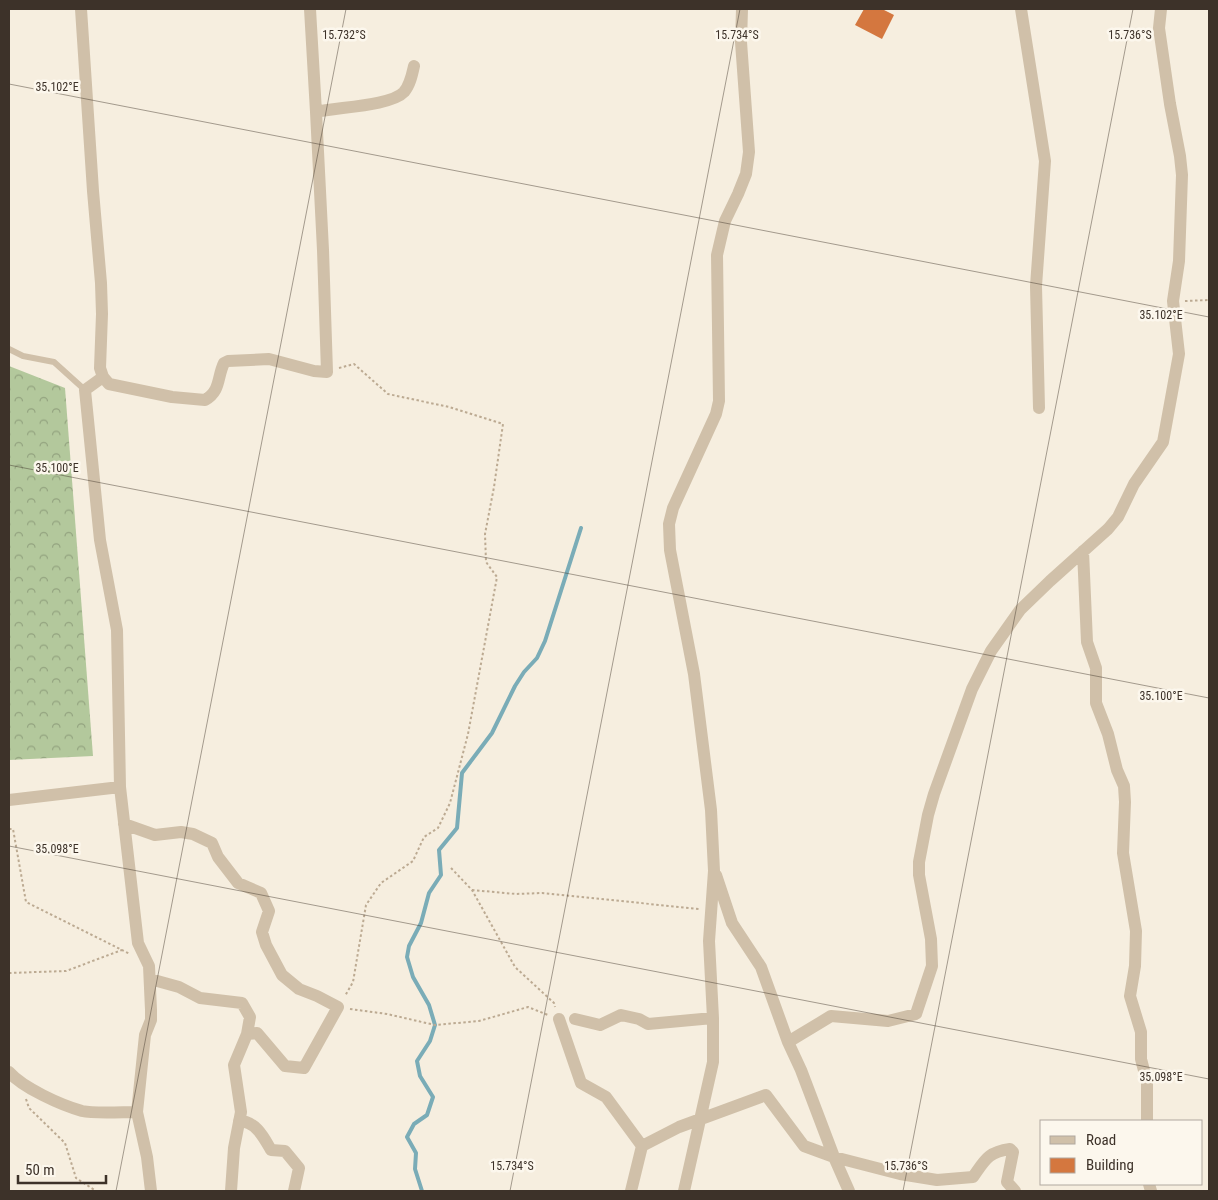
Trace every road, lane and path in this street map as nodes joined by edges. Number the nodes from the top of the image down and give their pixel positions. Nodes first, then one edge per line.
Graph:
1 (81, 9) edge
2 (310, 9) edge
3 (742, 9) edge
4 (1021, 9) edge
5 (1161, 9) edge
6 (414, 66) dead end
7 (316, 112) junction
8 (1209, 300) edge
9 (1173, 301) junction
10 (9, 349) edge
11 (328, 372) junction
12 (103, 377) junction
13 (85, 390) junction
14 (1040, 408) dead end
15 (1083, 551) junction
16 (120, 787) junction
17 (9, 800) edge
18 (124, 824) junction
19 (9, 829) edge
20 (451, 868) dead end
21 (714, 871) junction
22 (472, 890) junction
23 (710, 910) junction
24 (122, 950) junction
25 (146, 961) junction
26 (9, 973) edge
27 (150, 979) junction
28 (338, 1007) junction
29 (713, 1018) junction
30 (559, 1019) junction
31 (575, 1019) dead end
32 (247, 1034) junction
33 (788, 1042) junction
34 (9, 1072) edge
35 (19, 1081) junction
36 (137, 1112) junction
37 (239, 1120) junction
38 (700, 1120) junction
39 (1148, 1120) edge
40 (642, 1146) junction
41 (834, 1157) junction
42 (96, 1191) edge
43 (151, 1191) edge
44 (231, 1191) edge
45 (294, 1191) edge
46 (631, 1191) edge
47 (684, 1191) edge
48 (849, 1191) edge
49 (1015, 1191) edge

1 - 12 street
2 - 7 street
3 - 21 street
4 - 14 street
5 - 9 street
6 - 7 street
7 - 11 street
8 - 9 path
9 - 15 street
10 - 13 lane
11 - 12 street
11 - 28 path
12 - 13 street
13 - 16 street
15 - 33 street
15 - 39 street
16 - 17 street
16 - 18 street
18 - 25 street
18 - 28 street
19 - 24 path
20 - 22 path
21 - 23 street
21 - 33 street
22 - 23 path
22 - 30 path
23 - 29 street
24 - 25 path
24 - 26 path
25 - 27 street
27 - 32 street
27 - 36 street
28 - 30 path
28 - 32 street
29 - 31 street
29 - 38 street
30 - 40 street
32 - 37 street
33 - 41 street
34 - 35 street
35 - 36 street
35 - 42 path
36 - 43 street
37 - 44 street
37 - 45 street
38 - 40 street
38 - 41 street
38 - 47 street
40 - 46 street
41 - 48 street
41 - 49 street

